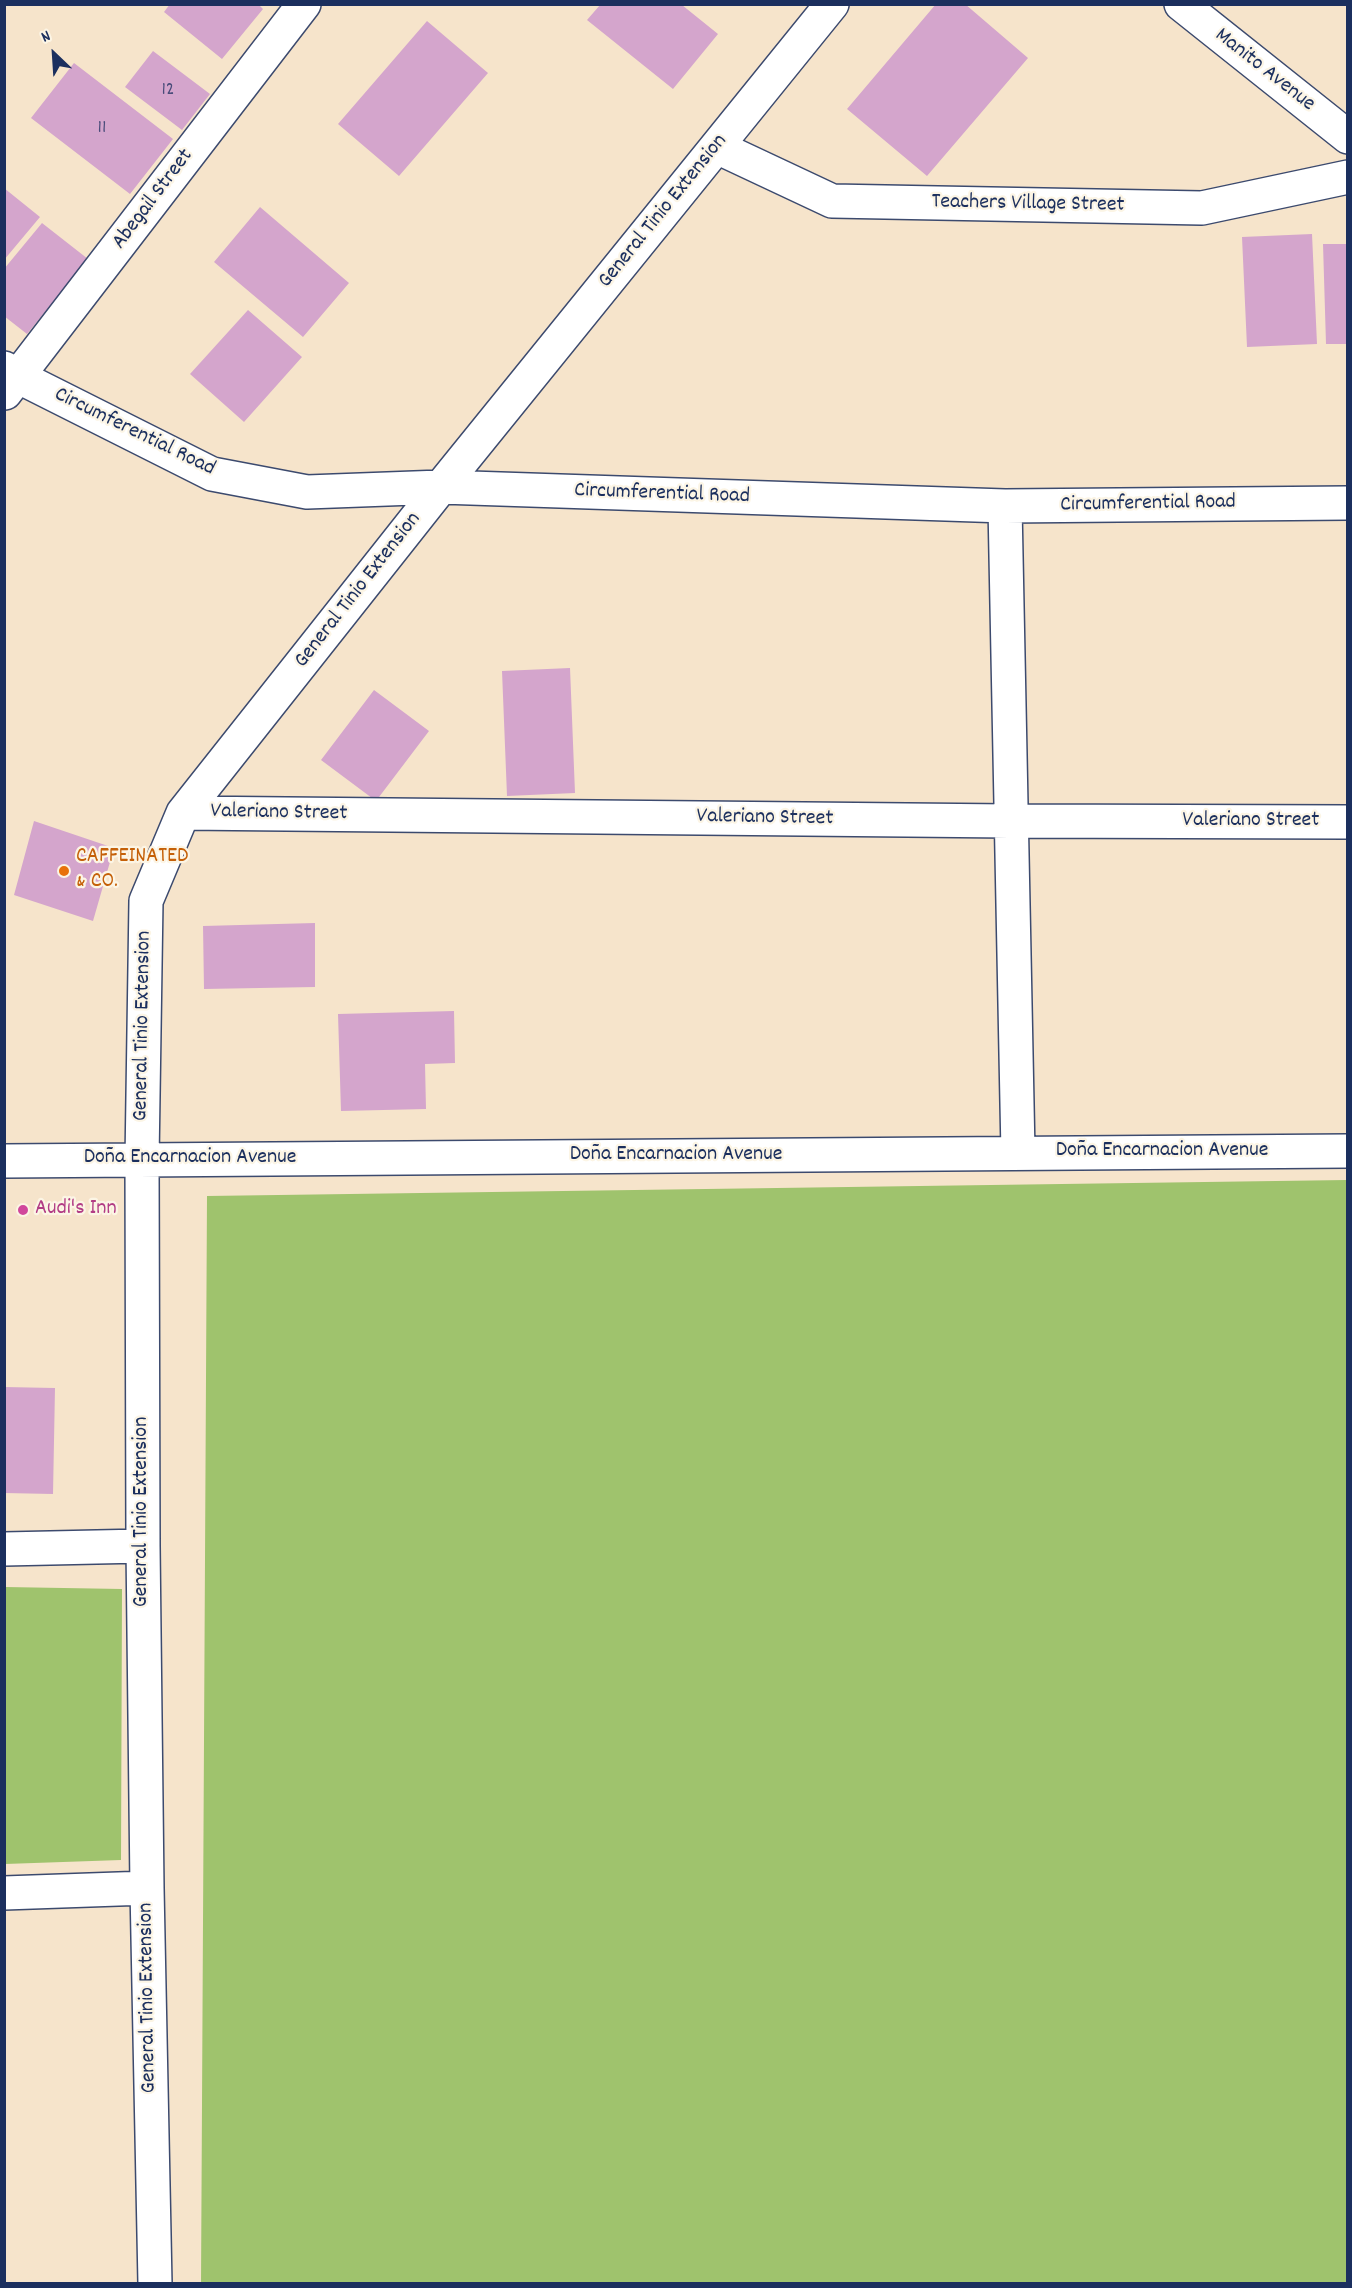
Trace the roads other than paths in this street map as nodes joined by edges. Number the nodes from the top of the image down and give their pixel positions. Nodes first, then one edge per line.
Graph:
1 (304, 4) edge
2 (832, 4) edge
3 (1181, 4) edge
4 (1347, 136) edge
5 (717, 147) junction
6 (1347, 177) edge
7 (9, 379) edge
8 (441, 487) junction
9 (1347, 503) edge
10 (1005, 506) junction
11 (183, 813) junction
12 (1010, 821) junction
13 (1347, 822) edge
14 (1347, 1151) edge
15 (1018, 1153) junction
16 (141, 1160) junction
17 (4, 1161) edge
18 (143, 1546) junction
19 (4, 1549) edge
20 (147, 1888) junction
21 (4, 1893) edge
22 (155, 2283) edge

1 - 7 street, Abegail Street
2 - 5 street, General Tinio Extension
3 - 4 street, Manito Avenue
5 - 6 street, Teachers Village Street
5 - 8 street, General Tinio Extension
7 - 8 street, Circumferential Road
8 - 10 street, Circumferential Road
8 - 11 street, General Tinio Extension
9 - 10 street, Circumferential Road
10 - 12 street
11 - 12 street, Valeriano Street
11 - 16 street, General Tinio Extension
12 - 13 street, Valeriano Street
12 - 15 street
14 - 15 street, Doña Encarnacion Avenue
15 - 16 street, Doña Encarnacion Avenue
16 - 17 street, Doña Encarnacion Avenue
16 - 18 street, General Tinio Extension
18 - 19 street
18 - 20 street, General Tinio Extension
20 - 21 street
20 - 22 street, General Tinio Extension

